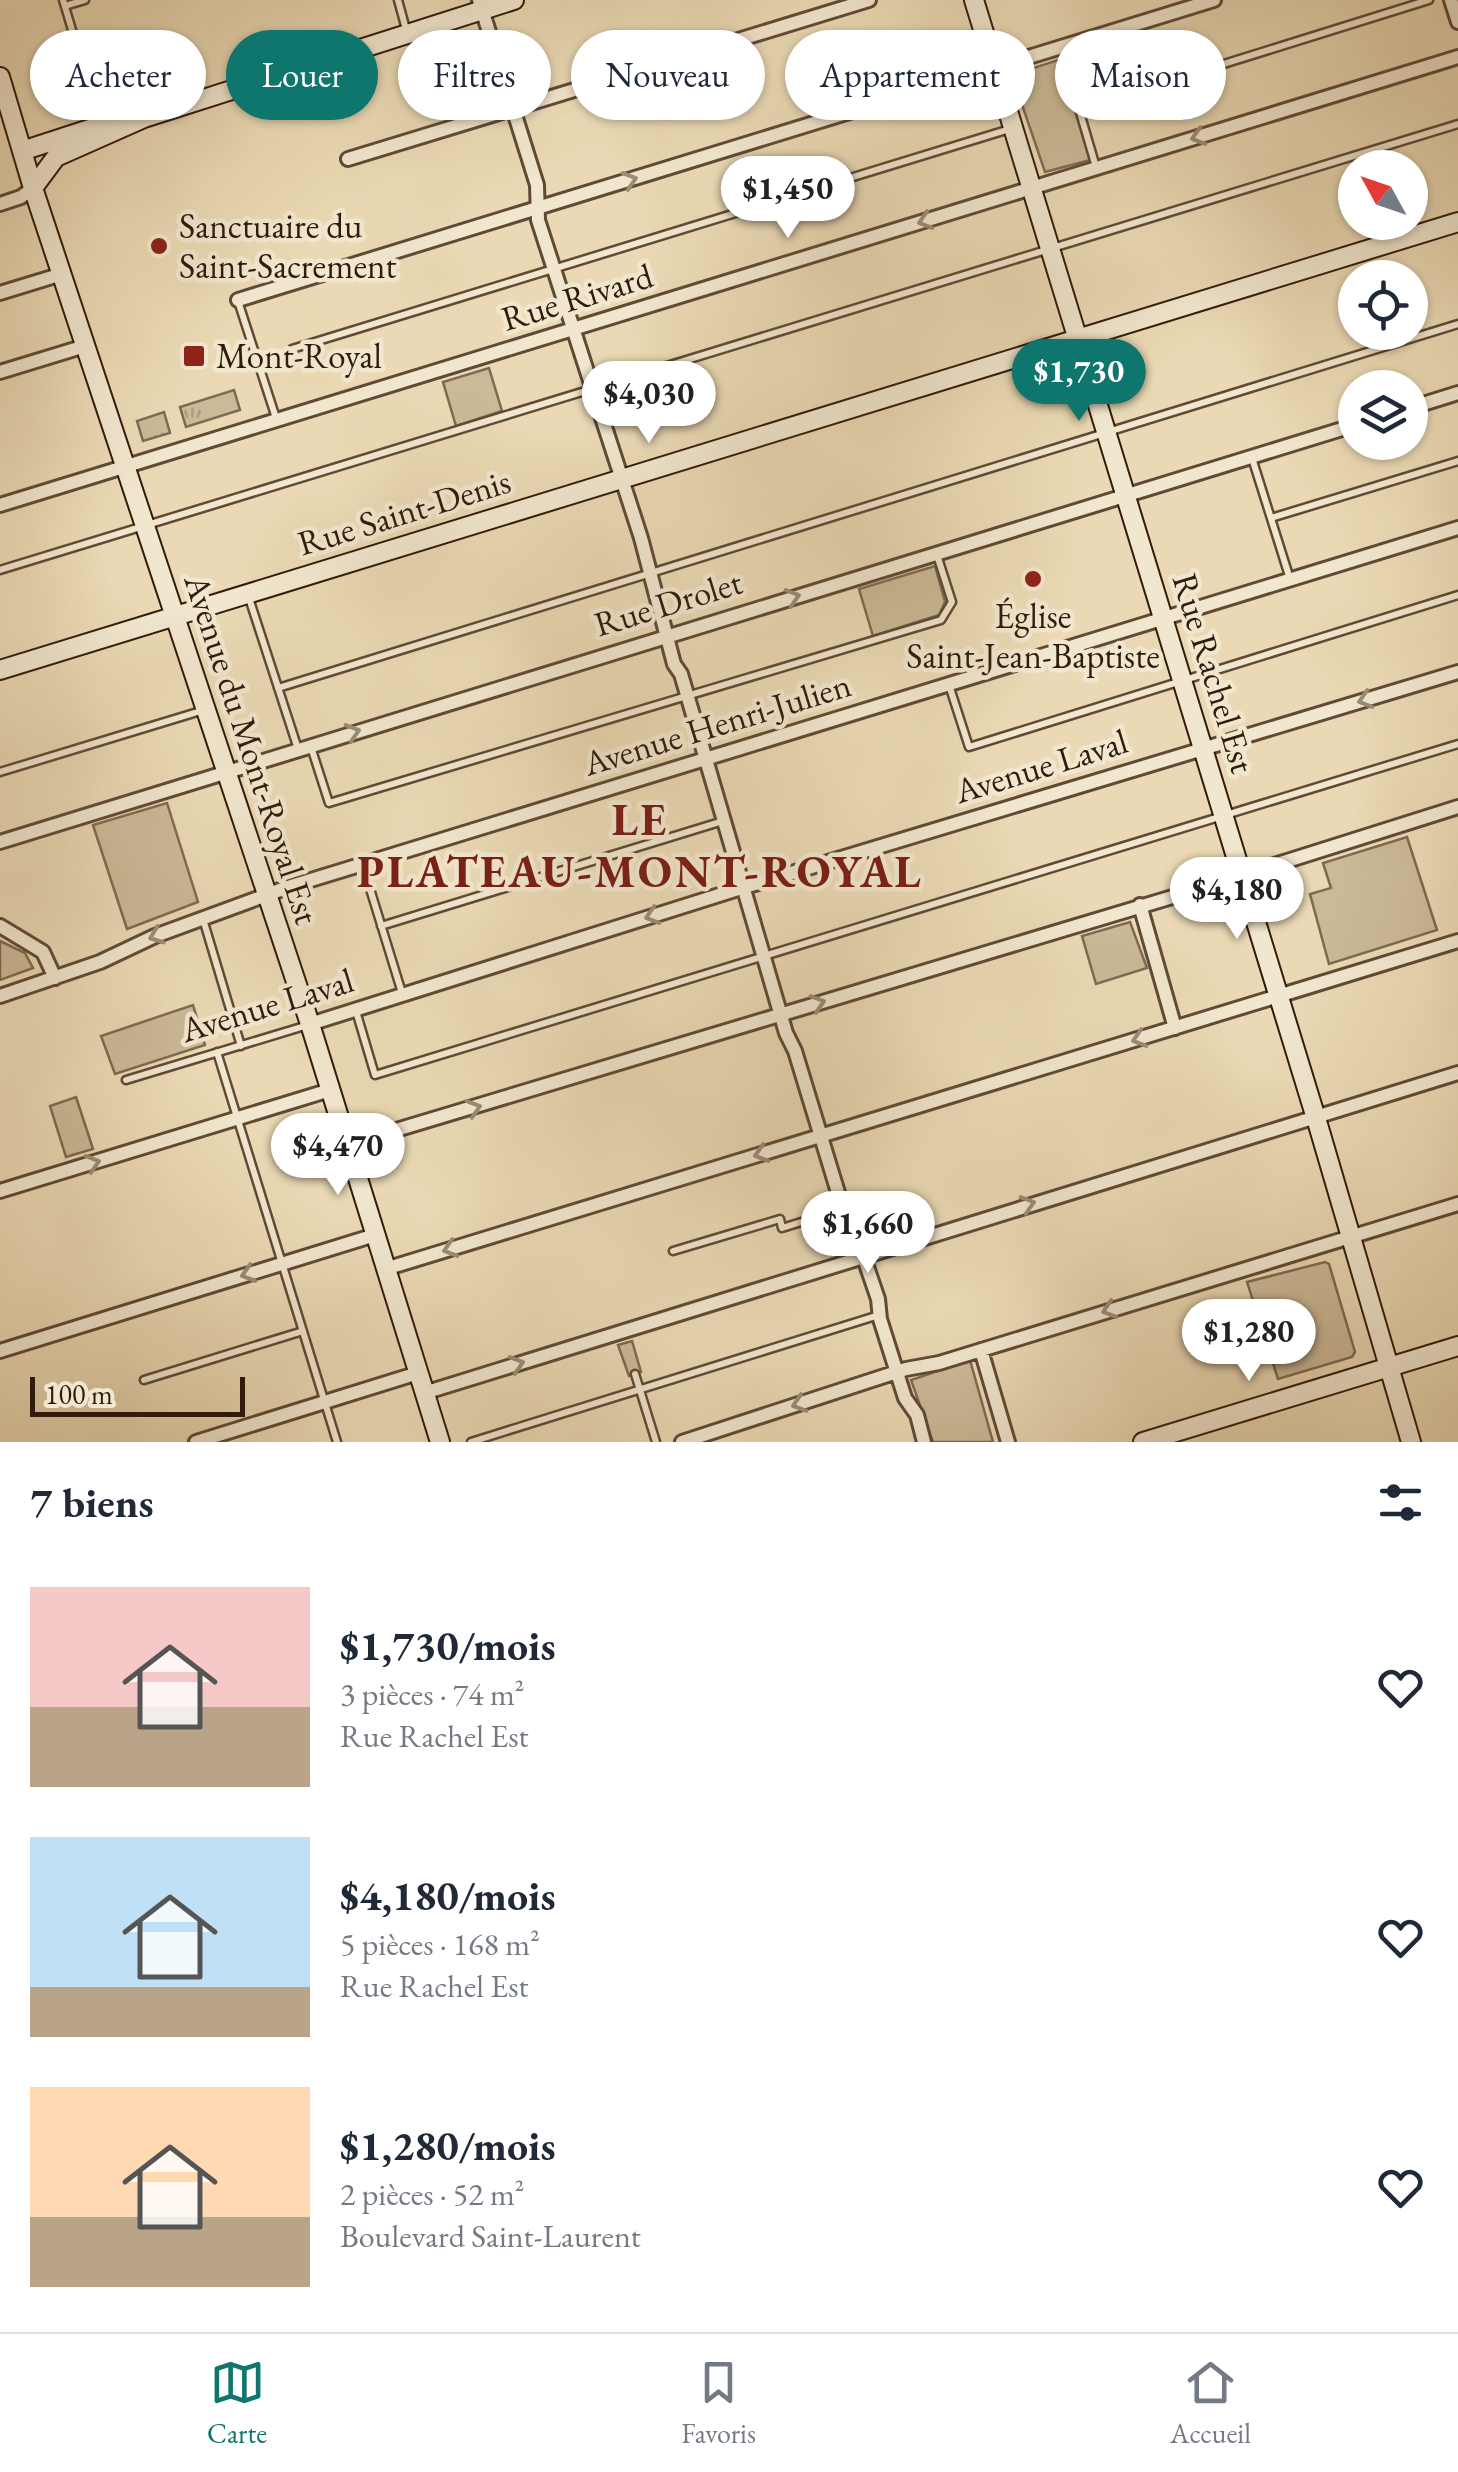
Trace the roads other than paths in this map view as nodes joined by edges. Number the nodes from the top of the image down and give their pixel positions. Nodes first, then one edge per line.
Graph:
1 (85, 0) edge
2 (398, 0) edge
3 (514, 0) edge
4 (869, 0) edge
5 (974, 0) edge
6 (1214, 0) edge
7 (1429, 0) edge
8 (1451, 0) edge
9 (64, 3) edge
10 (480, 5) edge
11 (1458, 22) edge
12 (406, 30) edge
13 (417, 30) edge
14 (488, 30) edge
15 (983, 30) edge
16 (398, 37) edge
17 (1035, 56) edge
18 (1458, 57) edge
19 (0, 78) edge
20 (206, 98) edge
21 (551, 98) edge
22 (129, 120) edge
23 (139, 120) edge
24 (479, 120) edge
25 (515, 120) edge
26 (828, 120) edge
27 (1011, 120) edge
28 (100, 124) junction
29 (1458, 124) edge
30 (1013, 128) junction
31 (22, 150) junction
32 (348, 159) dead end
33 (1096, 168) junction
34 (33, 188) junction
35 (1031, 189) junction
36 (0, 204) edge
37 (537, 209) junction
38 (1458, 222) edge
39 (1050, 249) junction
40 (554, 269) junction
41 (62, 274) junction
42 (0, 293) edge
43 (238, 300) joint
44 (1458, 324) edge
45 (572, 330) junction
46 (1078, 338) junction
47 (85, 346) junction
48 (292, 350) dead end
49 (0, 372) edge
50 (591, 390) junction
51 (1458, 393) edge
52 (1428, 402) edge
53 (276, 420) junction
54 (1338, 429) edge
55 (1107, 432) junction
56 (1252, 456) junction
57 (1458, 460) edge
58 (124, 465) junction
59 (622, 479) junction
60 (1126, 496) junction
61 (0, 505) edge
62 (1271, 518) junction
63 (144, 527) junction
64 (1458, 528) edge
65 (937, 554) junction
66 (0, 570) edge
67 (648, 574) junction
68 (1290, 581) junction
69 (248, 594) junction
70 (1458, 595) edge
71 (174, 616) junction
72 (1164, 619) junction
73 (666, 635) junction
74 (0, 670) edge
75 (1458, 672) edge
76 (1182, 680) junction
77 (949, 685) junction
78 (278, 688) junction
79 (688, 696) junction
80 (205, 710) junction
81 (1458, 744) edge
82 (304, 747) junction
83 (1202, 750) junction
84 (707, 758) junction
85 (0, 772) edge
86 (227, 772) junction
87 (1458, 807) edge
88 (1224, 817) junction
89 (722, 821) junction
90 (0, 842) edge
91 (362, 865) junction
92 (1241, 874) junction
93 (743, 888) junction
94 (268, 896) junction
95 (1140, 905) junction
96 (203, 919) junction
97 (0, 926) edge
98 (381, 926) junction
99 (1458, 941) edge
100 (766, 957) junction
101 (55, 978) junction
102 (403, 994) junction
103 (0, 996) edge
104 (1278, 997) junction
105 (356, 1009) junction
106 (783, 1014) junction
107 (310, 1024) junction
108 (1175, 1028) junction
109 (240, 1046) junction
110 (217, 1052) junction
111 (1458, 1073) edge
112 (126, 1080) dead end
113 (330, 1090) junction
114 (1315, 1116) junction
115 (238, 1119) junction
116 (819, 1136) junction
117 (346, 1145) junction
118 (0, 1191) edge
119 (1458, 1204) edge
120 (843, 1209) junction
121 (374, 1235) junction
122 (1351, 1235) junction
123 (673, 1251) dead end
124 (863, 1256) junction
125 (282, 1263) junction
126 (386, 1269) junction
127 (879, 1314) junction
128 (304, 1331) junction
129 (1458, 1346) edge
130 (981, 1350) junction
131 (0, 1351) edge
132 (1388, 1367) junction
133 (418, 1372) junction
134 (898, 1372) junction
135 (636, 1374) dead end
136 (144, 1380) dead end
137 (640, 1389) junction
138 (424, 1393) junction
139 (325, 1402) junction
140 (196, 1442) edge
141 (336, 1442) edge
142 (440, 1442) edge
143 (471, 1442) edge
144 (656, 1442) edge
145 (682, 1442) edge
146 (924, 1442) edge
147 (1008, 1442) edge
148 (1143, 1442) edge
149 (1411, 1442) edge

1 - 9 lane
2 - 12 lane
3 - 10 main road
4 - 21 street
5 - 15 main road, Rue Rachel Est
6 - 17 street
7 - 33 lane
8 - 11 street
9 - 28 lane
10 - 13 main road
10 - 14 street
16 - 20 main road
18 -> 33 street, Rue Rivard
19 - 31 main road, Avenue du Mont-Royal Est
22 - 28 main road
23 - 34 main road
24 - 32 street
25 - 37 street
37 -> 26 street
27 - 30 main road, Rue Rachel Est
28 - 31 main road
29 - 39 lane
30 - 35 main road, Rue Rachel Est
30 - 40 lane
31 - 34 main road, Avenue du Mont-Royal Est
33 - 35 street, Rue Rivard
34 - 36 street
34 - 41 main road, Avenue du Mont-Royal Est
35 - 39 main road, Rue Rachel Est
35 -> 45 street, Rue Rivard
37 - 40 street
37 - 43 street
38 - 46 main road, Rue Saint-Denis
39 - 46 main road, Rue Rachel Est
39 - 50 lane
40 - 45 street
40 - 48 lane
41 - 42 street
41 - 47 main road, Avenue du Mont-Royal Est
43 - 53 lane
44 - 55 lane
45 - 50 street
45 - 53 street, Rue Rivard
46 - 55 main road, Rue Rachel Est
46 - 59 main road, Rue Saint-Denis
47 - 49 street
47 - 58 main road, Avenue du Mont-Royal Est
50 - 59 street
50 - 63 lane
51 - 52 street
53 - 58 street, Rue Rivard
54 - 56 street, Rue Drolet
55 - 60 main road, Rue Rachel Est
55 - 67 lane
56 - 60 street, Rue Drolet
56 - 62 lane
57 - 62 lane
58 - 61 street, Rue Rivard
58 - 63 main road, Avenue du Mont-Royal Est
59 - 67 street
59 - 69 main road, Rue Saint-Denis
60 - 65 street, Rue Drolet
60 - 72 main road, Rue Rachel Est
62 - 68 lane
63 - 66 lane
63 - 71 main road, Avenue du Mont-Royal Est
64 - 68 street, Avenue Henri-Julien
73 -> 65 street, Rue Drolet
65 - 79 lane
67 - 73 street
67 - 78 lane
68 - 72 street, Avenue Henri-Julien
69 - 71 main road, Rue Saint-Denis
69 - 78 lane
70 - 76 lane
71 - 74 main road, Rue Saint-Denis
71 - 80 main road, Avenue du Mont-Royal Est
72 - 76 main road, Rue Rachel Est
72 - 77 street, Avenue Henri-Julien
73 - 79 street
82 -> 73 street, Rue Drolet
75 -> 83 street, Avenue Laval
76 - 77 lane
76 - 83 main road, Rue Rachel Est
77 - 84 street, Avenue Henri-Julien
78 - 82 lane
79 - 82 lane
79 - 84 street
80 - 85 lane
80 - 86 main road, Avenue du Mont-Royal Est
81 - 88 lane
82 - 86 street, Rue Drolet
83 - 88 main road, Rue Rachel Est
83 - 93 street, Avenue Laval
84 - 89 street
84 - 91 street, Avenue Henri-Julien
86 - 90 street, Rue Drolet
86 - 94 main road, Avenue du Mont-Royal Est
87 - 92 street
88 - 92 main road, Rue Rachel Est
88 - 100 lane
89 - 93 street
89 - 98 lane
91 - 94 street, Avenue Henri-Julien
91 - 98 lane
92 - 95 street
92 - 104 main road, Rue Rachel Est
93 - 100 street
93 -> 102 street, Avenue Laval
94 - 96 street, Avenue Henri-Julien
94 - 107 main road, Avenue du Mont-Royal Est
106 -> 95 street
95 - 108 street
96 -> 101 street, Avenue Henri-Julien
96 - 109 lane
97 - 101 street
98 - 102 lane
99 - 104 street
100 - 105 lane
100 - 106 street
101 - 103 street, Avenue Henri-Julien
102 - 105 street, Avenue Laval
104 - 108 street
104 - 114 main road, Rue Rachel Est
105 - 107 street, Avenue Laval
106 - 116 street
117 -> 106 street
107 - 109 lane, Avenue Laval
107 - 113 main road, Avenue du Mont-Royal Est
108 -> 116 street
109 - 110 lane, Avenue Laval
110 - 112 lane, Avenue Laval
110 - 115 lane
111 - 114 street
113 - 115 street
113 - 117 main road, Avenue du Mont-Royal Est
114 - 122 main road, Rue Rachel Est
124 -> 114 street
118 -> 115 street
115 - 125 lane
116 - 120 street
116 -> 126 street
117 - 121 main road, Avenue du Mont-Royal Est
119 - 122 street
120 - 123 lane
120 - 124 street
121 - 125 street
121 - 126 main road, Avenue du Mont-Royal Est
122 -> 130 street
122 - 132 main road, Rue Rachel Est
124 - 127 street
138 -> 124 street
125 - 128 lane
125 -> 131 street
126 - 133 main road, Avenue du Mont-Royal Est
127 - 134 street
127 - 137 lane
128 - 136 lane
128 - 139 lane
129 - 132 main road
130 - 134 street
130 - 147 street
132 - 148 main road
132 - 149 main road, Rue Rachel Est
133 - 138 main road, Avenue du Mont-Royal Est
133 - 139 street
134 -> 145 street
134 - 146 street
135 - 137 lane
137 - 143 lane
137 - 144 lane
138 - 142 main road, Avenue du Mont-Royal Est
139 - 140 street
139 - 141 lane

